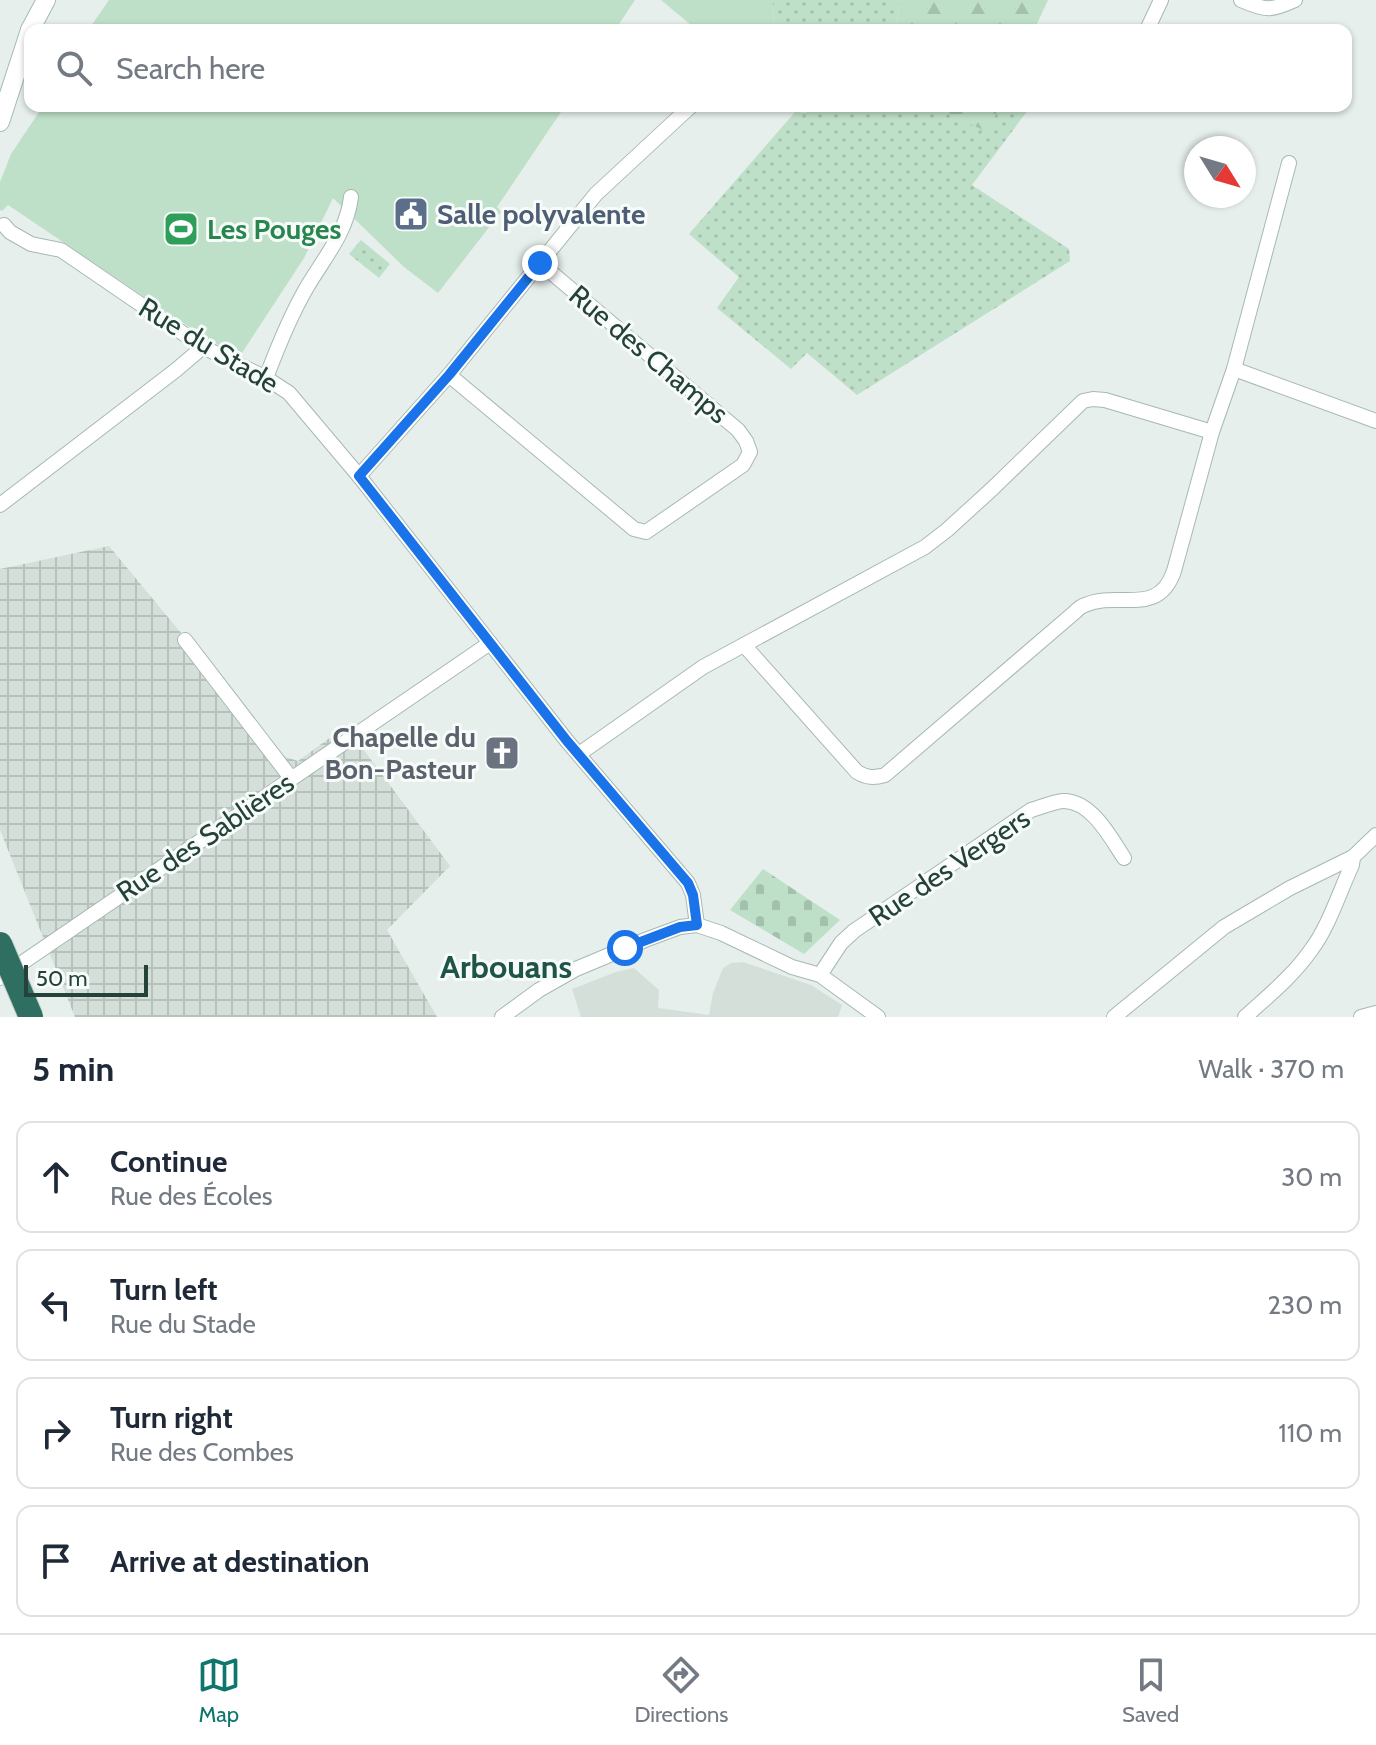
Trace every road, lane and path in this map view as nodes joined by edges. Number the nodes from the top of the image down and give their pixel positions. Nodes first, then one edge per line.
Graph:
1 (46, 0) edge
2 (1161, 0) edge
3 (1241, 0) edge
4 (1295, 0) edge
5 (33, 24) edge
6 (1150, 24) edge
7 (24, 48) edge
8 (685, 112) edge
9 (0, 122) edge
10 (1289, 163) dead end
11 (351, 197) dead end
12 (4, 225) dead end
13 (540, 263) junction
14 (203, 347) junction
15 (1234, 369) junction
16 (449, 375) junction
17 (266, 378) junction
18 (1376, 421) edge
19 (1212, 432) junction
20 (359, 476) junction
21 (0, 505) edge
22 (185, 640) dead end
23 (490, 643) junction
24 (744, 645) junction
25 (579, 754) junction
26 (291, 778) junction
27 (1376, 835) edge
28 (1353, 857) junction
29 (1124, 858) dead end
30 (697, 925) junction
31 (0, 944) edge
32 (820, 975) junction
33 (0, 978) edge
34 (1376, 1013) edge
35 (31, 1017) edge
36 (502, 1017) edge
37 (878, 1017) edge
38 (1114, 1017) edge
39 (1245, 1017) edge
40 (1361, 1017) edge

1 - 5 street
2 - 6 street
3 - 4 street
7 - 9 street
8 - 13 street
10 - 15 street
11 - 17 street
12 - 14 street, Rue du Stade
13 - 16 street
13 - 16 street, Rue des Champs
14 - 17 street, Rue du Stade
14 - 21 street
15 - 18 street
15 - 19 street
16 - 20 street
17 - 20 street, Rue du Stade
19 - 24 street
19 - 24 street
20 - 23 street, Rue du Stade
22 - 26 street
23 - 25 street, Rue du Stade
23 - 26 street, Rue des Sablières
24 - 25 street
25 - 30 street, Rue du Stade
26 - 33 street, Rue des Sablières
27 - 28 street
28 - 38 street
28 - 39 street
29 - 32 street, Rue des Vergers
30 - 32 street
30 - 36 street
31 - 35 highway, bridge
32 - 37 street
34 - 40 street

